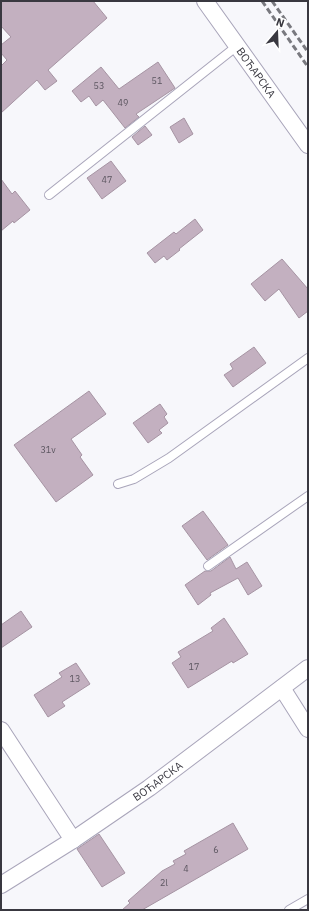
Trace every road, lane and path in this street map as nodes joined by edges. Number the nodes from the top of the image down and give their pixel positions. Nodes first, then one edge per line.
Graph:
1 (205, 1) edge
2 (237, 46) junction
3 (308, 145) edge
4 (49, 195) dead end
5 (308, 358) edge
6 (118, 484) dead end
7 (308, 496) edge
8 (208, 566) dead end
9 (308, 668) edge
10 (282, 688) junction
11 (308, 729) edge
12 (1, 730) edge
13 (73, 840) junction
14 (1, 885) edge
15 (308, 899) edge
16 (288, 910) edge

1 - 2 street, ВОЋАРСКА
2 - 3 street, ВОЋАРСКА
2 - 4 lane
5 - 6 lane
7 - 8 lane
9 - 10 street, ВОЋАРСКА
10 - 11 street
10 - 13 street, ВОЋАРСКА
12 - 13 street
13 - 14 street, ВОЋАРСКА
15 - 16 lane

